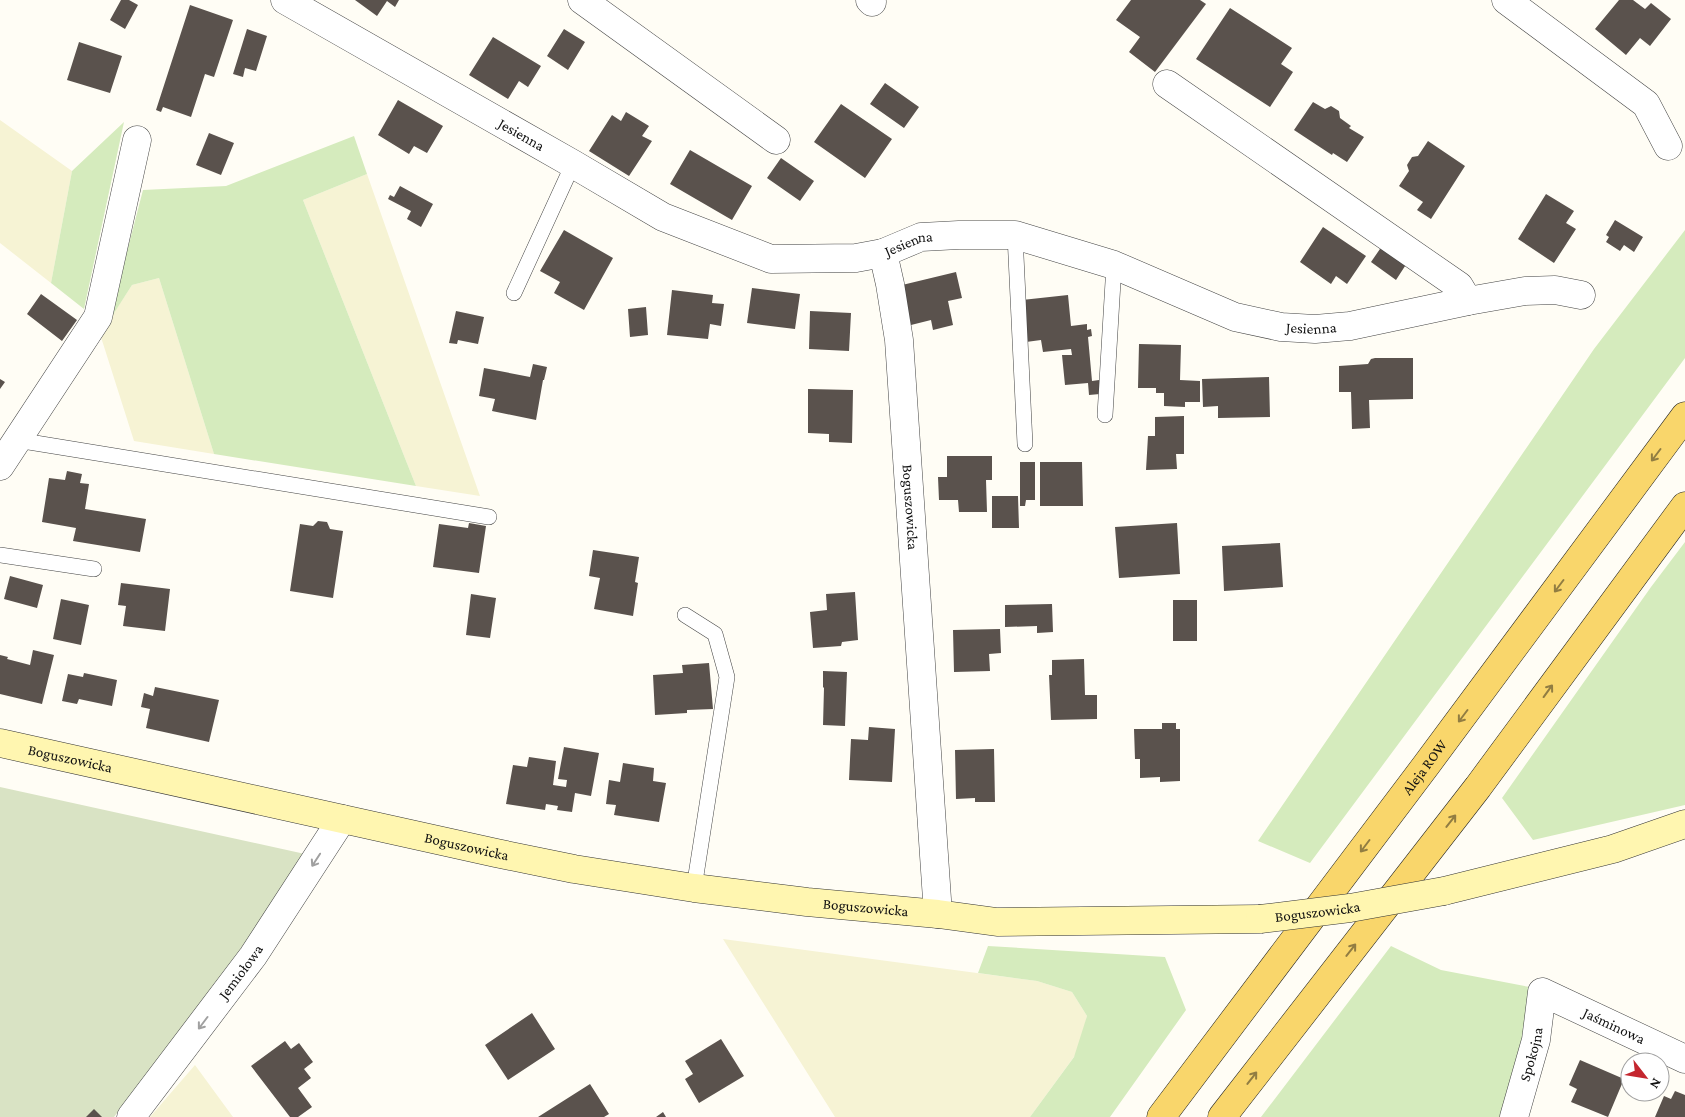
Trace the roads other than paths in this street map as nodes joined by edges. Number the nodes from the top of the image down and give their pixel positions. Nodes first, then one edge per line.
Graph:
1 (285, 0) edge
2 (582, 0) edge
3 (1506, 0) edge
4 (1167, 84) dead end
5 (137, 140) dead end
6 (776, 140) dead end
7 (1668, 146) dead end
8 (573, 164) junction
9 (1015, 235) junction
10 (883, 253) junction
11 (1114, 265) junction
12 (514, 293) dead end
13 (1580, 295) dead end
14 (1468, 301) junction
15 (1105, 415) dead end
16 (1685, 416) edge
17 (18, 438) junction
18 (1025, 444) dead end
19 (0, 466) edge
20 (1685, 506) edge
21 (489, 517) dead end
22 (0, 555) edge
23 (94, 570) dead end
24 (685, 616) dead end
25 (0, 743) edge
26 (342, 819) junction
27 (1685, 824) edge
28 (694, 888) junction
29 (938, 914) junction
30 (1542, 992) joint
31 (1685, 1059) edge
32 (131, 1117) edge
33 (1161, 1117) edge
34 (1222, 1117) edge
35 (1514, 1117) edge

1 - 8 street, Jesienna
2 - 6 street
3 - 7 street
4 - 14 street
5 - 17 street
8 - 10 street, Jesienna
8 - 12 lane
9 - 10 street, Jesienna
9 - 11 street, Jesienna
9 - 18 lane
10 - 29 street, Boguszowicka
11 - 14 street, Jesienna
11 - 15 lane
13 - 14 street, Jesienna
16 -> 33 main road, Aleja ROW
17 - 19 street
17 - 21 lane
34 -> 20 main road
22 - 23 lane
24 - 28 lane
25 - 26 street, Boguszowicka
26 - 28 street, Boguszowicka
26 -> 32 street, Jemiołowa
27 - 29 street, Boguszowicka, bridge
28 - 29 street, Boguszowicka
30 - 31 street, Jaśminowa
30 - 35 street, Spokojna

